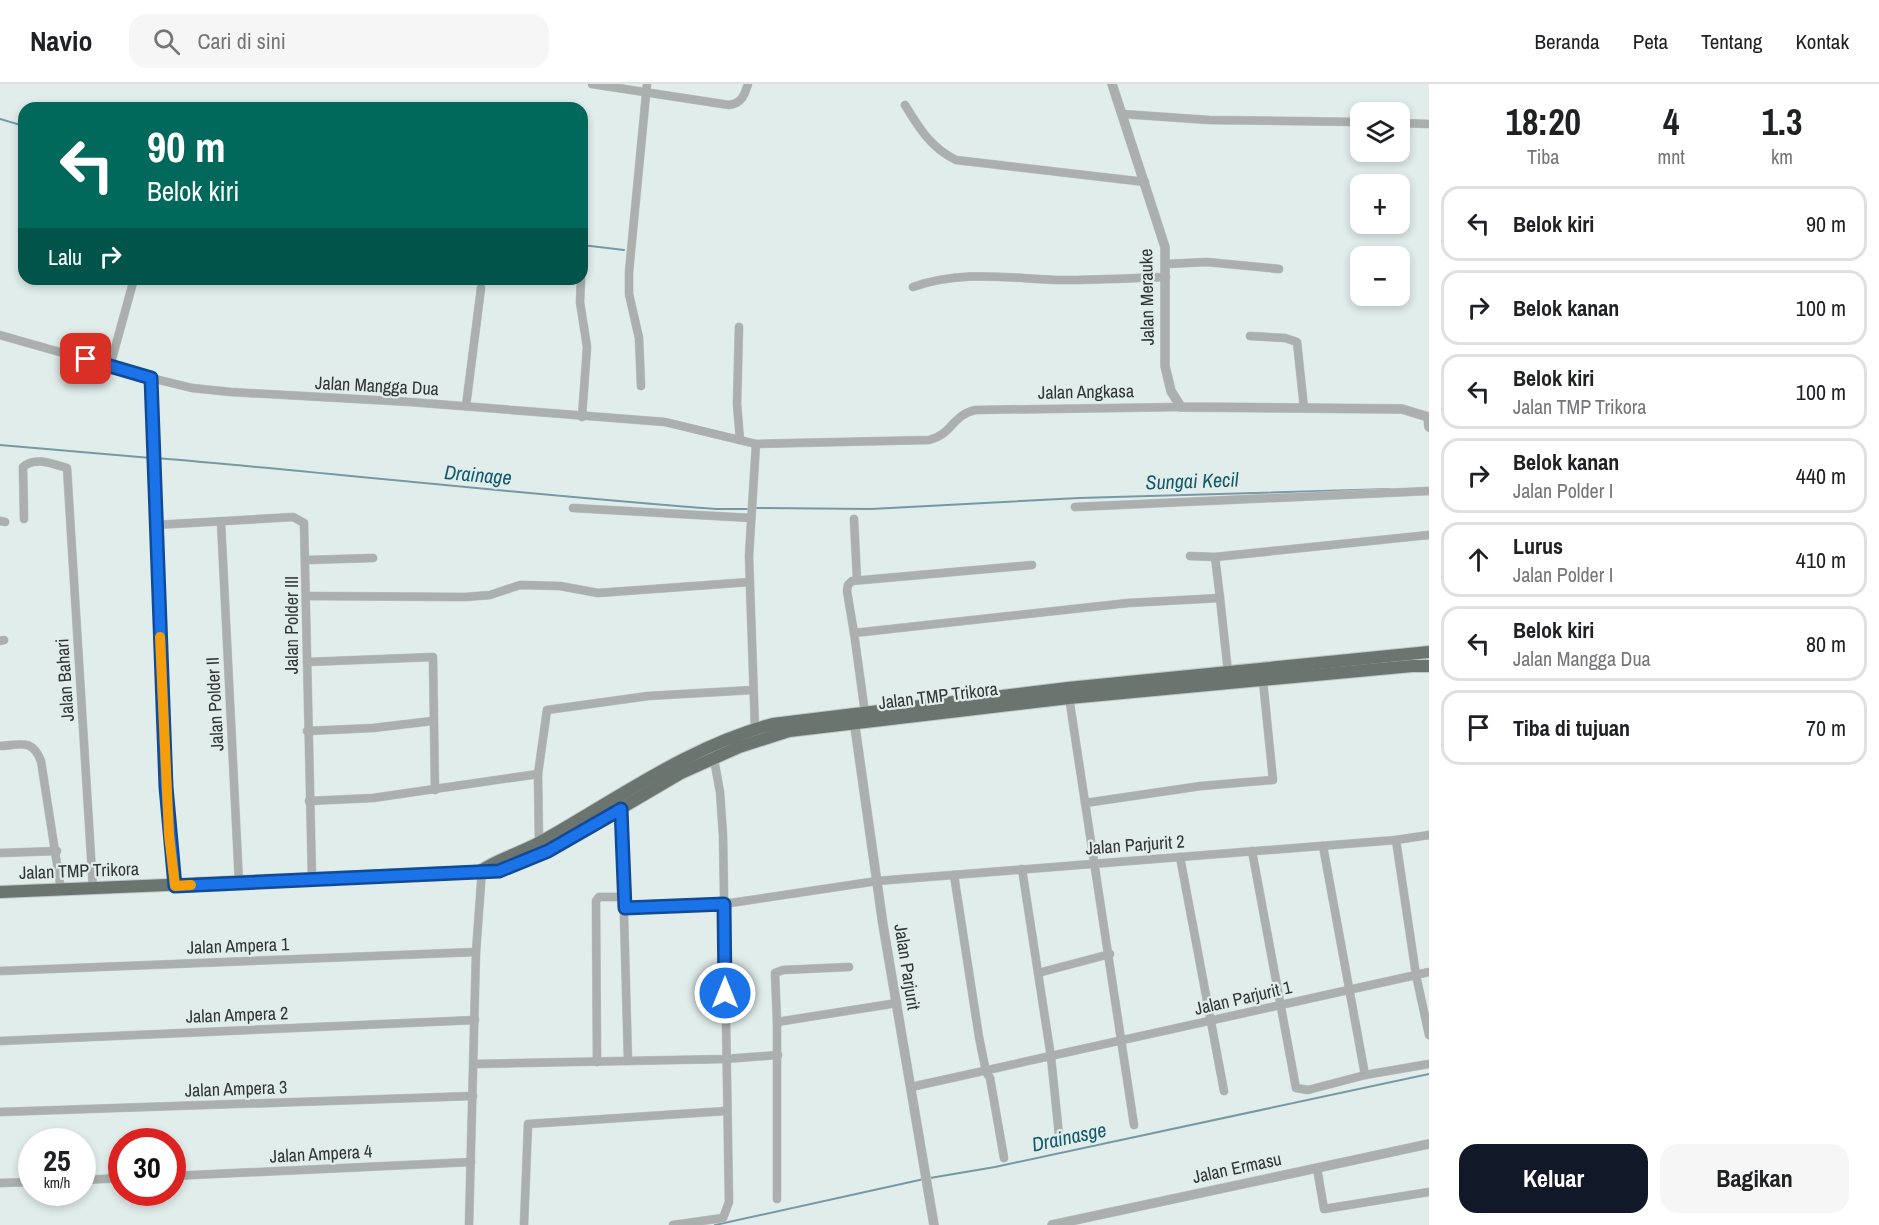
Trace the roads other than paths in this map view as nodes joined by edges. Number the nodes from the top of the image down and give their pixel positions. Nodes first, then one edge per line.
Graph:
1 (592, 84) edge
2 (748, 84) edge
3 (1112, 84) edge
4 (647, 88) edge
5 (905, 105) dead end
6 (1122, 114) junction
7 (1350, 122) edge
8 (1410, 123) edge
9 (1429, 124) edge
10 (1145, 182) junction
11 (1166, 264) junction
12 (1280, 269) dead end
13 (1166, 277) junction
14 (132, 285) edge
15 (581, 285) edge
16 (913, 286) dead end
17 (481, 288) dead end
18 (739, 327) dead end
19 (0, 336) edge
20 (1250, 336) dead end
21 (110, 366) junction
22 (151, 378) junction
23 (641, 386) dead end
24 (466, 406) junction
25 (1181, 407) junction
26 (1304, 408) junction
27 (582, 417) junction
28 (1429, 420) edge
29 (740, 440) junction
30 (756, 444) junction
31 (1429, 491) edge
32 (1075, 507) dead end
33 (573, 508) dead end
34 (751, 515) junction
35 (24, 519) dead end
36 (854, 519) dead end
37 (221, 522) junction
38 (155, 525) junction
39 (1429, 535) edge
40 (1190, 556) dead end
41 (1215, 557) junction
42 (373, 558) dead end
43 (307, 560) junction
44 (1032, 565) dead end
45 (857, 580) junction
46 (750, 582) junction
47 (307, 596) junction
48 (1220, 598) junction
49 (854, 633) junction
50 (1429, 652) edge
51 (307, 662) junction
52 (1429, 666) edge
53 (1228, 672) junction
54 (1249, 676) junction
55 (1263, 681) junction
56 (753, 690) junction
57 (1068, 693) junction
58 (858, 717) junction
59 (432, 721) junction
60 (756, 729) junction
61 (307, 731) junction
62 (0, 746) edge
63 (714, 759) junction
64 (538, 774) junction
65 (435, 790) junction
66 (309, 801) junction
67 (620, 803) junction
68 (1086, 803) junction
69 (1429, 835) edge
70 (1396, 840) junction
71 (539, 843) junction
72 (1323, 846) junction
73 (57, 851) junction
74 (1252, 851) junction
75 (0, 853) edge
76 (1180, 857) junction
77 (1096, 863) junction
78 (1022, 869) junction
79 (482, 870) junction
80 (954, 875) junction
81 (312, 879) junction
82 (877, 881) junction
83 (239, 883) junction
84 (175, 886) junction
85 (93, 889) junction
86 (61, 890) junction
87 (0, 892) edge
88 (624, 897) junction
89 (724, 904) junction
90 (625, 908) junction
91 (476, 952) junction
92 (1110, 954) junction
93 (849, 967) dead end
94 (0, 971) edge
95 (1038, 972) junction
96 (1429, 972) edge
97 (1416, 975) junction
98 (1349, 990) junction
99 (897, 1003) junction
100 (1280, 1005) junction
101 (475, 1020) junction
102 (777, 1022) junction
103 (1212, 1022) junction
104 (1429, 1035) edge
105 (1122, 1039) junction
106 (0, 1041) edge
107 (778, 1054) junction
108 (1051, 1057) junction
109 (725, 1059) junction
110 (628, 1061) junction
111 (597, 1062) junction
112 (474, 1064) junction
113 (1429, 1064) edge
114 (986, 1072) junction
115 (1365, 1074) junction
116 (911, 1087) junction
117 (1224, 1091) dead end
118 (472, 1096) junction
119 (726, 1111) junction
120 (0, 1112) edge
121 (1134, 1125) dead end
122 (1059, 1135) dead end
123 (1429, 1144) edge
124 (1004, 1158) dead end
125 (471, 1162) junction
126 (1317, 1168) junction
127 (186, 1175) edge
128 (18, 1182) edge
129 (0, 1183) edge
130 (1429, 1192) edge
131 (777, 1198) dead end
132 (469, 1225) edge
133 (524, 1225) edge
134 (673, 1225) edge
135 (934, 1225) edge
136 (1052, 1225) edge

1 - 4 street
2 - 4 street
3 - 6 street, Jalan Merauke
4 - 23 street
5 - 10 street
6 - 7 street
6 - 10 street, Jalan Merauke
8 - 9 street
10 - 11 street, Jalan Merauke
11 - 12 street
11 - 13 street, Jalan Merauke
13 - 16 street
13 - 25 street, Jalan Merauke
14 - 21 street
15 - 27 street
17 - 24 street
18 - 29 street
19 - 21 street, Jalan Mangga Dua
20 - 26 street
21 - 22 street, Jalan Mangga Dua
22 - 24 street, Jalan Mangga Dua
22 - 38 street
24 - 27 street, Jalan Mangga Dua
25 - 26 street, Jalan Angkasa
25 - 30 street, Jalan Angkasa
26 - 28 street, Jalan Angkasa
27 - 29 street, Jalan Mangga Dua
29 - 30 street, Jalan Mangga Dua
30 - 34 street
31 - 32 street
33 - 34 street
34 - 46 street
35 - 85 street, Jalan Bahari
36 - 45 street
37 - 38 street, Jalan Polder III
37 - 43 street, Jalan Polder III
37 - 83 street, Jalan Polder II
38 - 84 street
39 - 41 street
40 - 41 street
41 - 48 street
42 - 43 street
43 - 47 street, Jalan Polder III
44 - 45 street
45 - 49 street
46 - 47 street
46 - 56 street
47 - 51 street, Jalan Polder III
48 - 49 street
48 - 53 street
49 - 58 street
50 - 54 highway, Jalan TMP Trikora
51 - 59 street
51 - 61 street, Jalan Polder III
52 - 55 highway, Jalan TMP Trikora
53 - 54 highway, Jalan TMP Trikora
53 - 57 highway, Jalan TMP Trikora
54 - 55 highway, Jalan TMP Trikora
54 - 57 highway, Jalan TMP Trikora
55 - 68 street
56 - 60 street
56 - 64 street
57 - 58 highway, Jalan TMP Trikora
57 - 58 highway, Jalan TMP Trikora
57 - 68 street
58 - 60 highway, Jalan TMP Trikora
58 - 63 highway, Jalan TMP Trikora
58 - 82 street, Jalan Parjurit
59 - 61 street
59 - 65 street
60 - 67 highway, Jalan TMP Trikora
61 - 66 street, Jalan Polder III
62 - 73 street
63 - 67 highway, Jalan TMP Trikora
63 - 89 street
64 - 65 street
64 - 71 street
65 - 66 street
66 - 81 street, Jalan Polder III
67 - 71 highway, Jalan TMP Trikora
67 - 79 highway, Jalan TMP Trikora
67 - 88 street
68 - 77 street
69 - 70 street
70 - 72 street, Jalan Parjurit 2
70 - 97 street
71 - 79 highway, Jalan TMP Trikora
72 - 74 street, Jalan Parjurit 2
72 - 98 street
73 - 75 street
73 - 86 street
74 - 76 street, Jalan Parjurit 2
74 - 100 street
76 - 77 street, Jalan Parjurit 2
76 - 103 street
77 - 78 street, Jalan Parjurit 2
77 - 92 street
78 - 80 street, Jalan Parjurit 2
78 - 95 street
79 - 81 highway, Jalan TMP Trikora
79 - 91 street
80 - 82 street, Jalan Parjurit 2
80 - 114 street
81 - 83 highway, Jalan TMP Trikora
82 - 89 street, Jalan Parjurit 2
82 - 99 street, Jalan Parjurit
83 - 84 highway, Jalan TMP Trikora
84 - 85 highway, Jalan TMP Trikora
85 - 86 highway, Jalan TMP Trikora
86 - 87 highway, Jalan TMP Trikora
88 - 90 street
88 - 111 street
89 - 90 street, Jalan Parjurit 2
89 - 109 street
90 - 110 street
91 - 94 street, Jalan Ampera 1
91 - 101 street
92 - 95 street
92 - 105 street
93 - 102 street
95 - 108 street
96 - 97 street, Jalan Parjurit 1
97 - 98 street, Jalan Parjurit 1
97 - 104 street
98 - 100 street, Jalan Parjurit 1
98 - 115 street
99 - 102 street
99 - 116 street, Jalan Parjurit
100 - 103 street, Jalan Parjurit 1
100 - 115 street
101 - 106 street, Jalan Ampera 2
101 - 112 street
102 - 107 street
103 - 105 street, Jalan Parjurit 1
103 - 117 street
105 - 108 street, Jalan Parjurit 1
105 - 121 street
107 - 109 street
107 - 131 street
108 - 114 street, Jalan Parjurit 1
108 - 122 street
109 - 110 street
109 - 119 street
110 - 111 street
111 - 112 street
112 - 118 street
113 - 115 street
114 - 116 street, Jalan Parjurit 1
114 - 124 street
116 - 135 street, Jalan Parjurit
118 - 120 street, Jalan Ampera 3
118 - 125 street
119 - 133 street
119 - 134 street
123 - 126 street, Jalan Ermasu
125 - 127 street, Jalan Ampera 4
125 - 132 street
126 - 130 street
126 - 136 street, Jalan Ermasu
128 - 129 street

